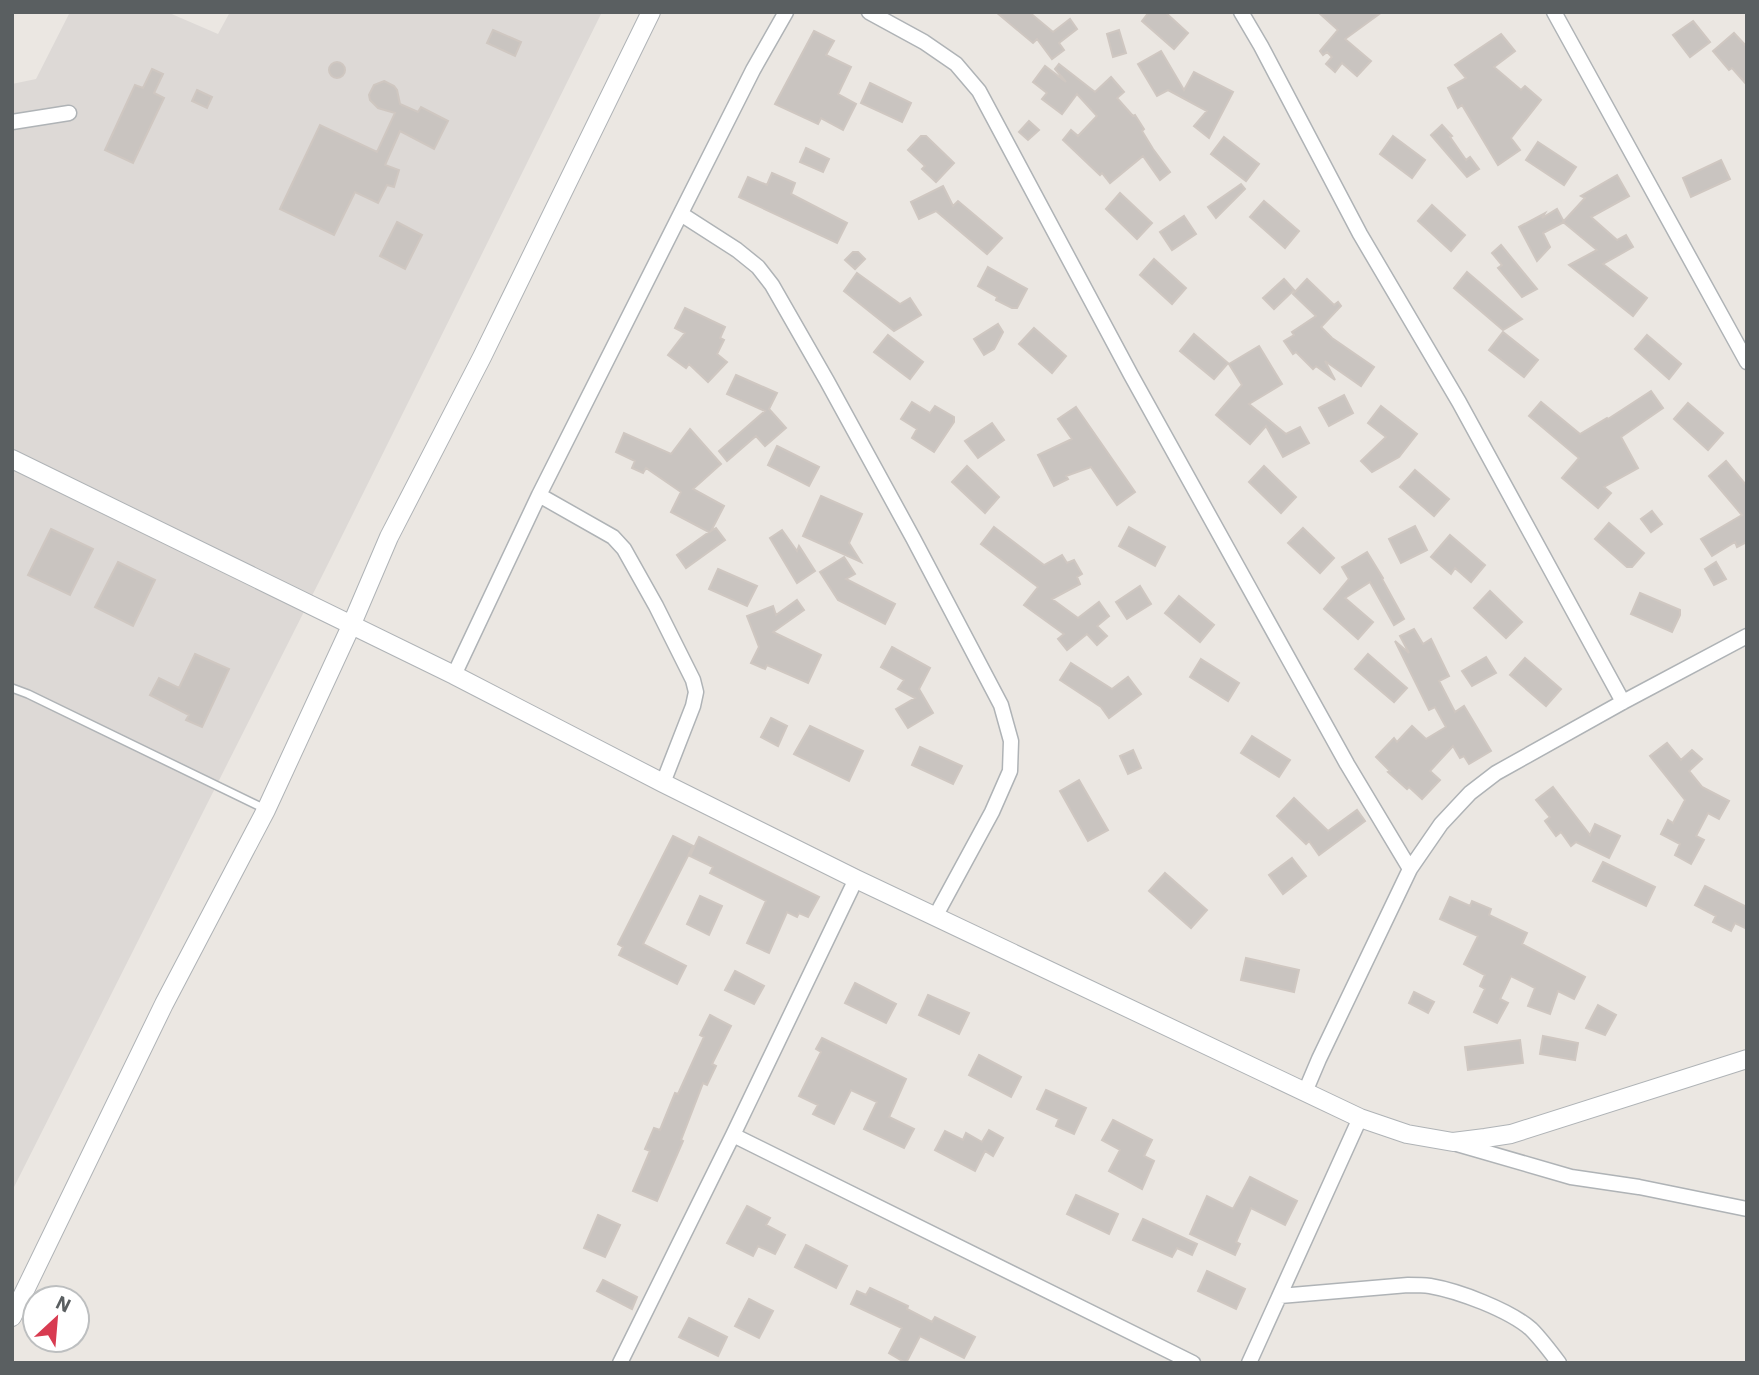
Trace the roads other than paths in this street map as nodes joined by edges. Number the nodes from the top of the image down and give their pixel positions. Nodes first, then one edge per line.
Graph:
1 (651, 12) edge
2 (786, 12) edge
3 (869, 12) edge
4 (1241, 12) edge
5 (1553, 12) edge
6 (68, 113) dead end
7 (12, 122) edge
8 (681, 214) junction
9 (1747, 362) edge
10 (12, 459) edge
11 (538, 495) junction
12 (351, 626) junction
13 (1744, 643) edge
14 (454, 675) junction
15 (12, 688) edge
16 (1623, 702) junction
17 (663, 783) junction
18 (266, 810) junction
19 (1410, 869) junction
20 (856, 879) junction
21 (935, 917) junction
22 (1747, 1059) edge
23 (1305, 1092) junction
24 (1360, 1118) junction
25 (733, 1135) junction
26 (1452, 1142) junction
27 (1747, 1209) edge
28 (1280, 1296) junction
29 (12, 1317) edge
30 (620, 1363) edge
31 (1193, 1363) edge
32 (1249, 1363) edge
33 (1559, 1363) edge

1 - 12 street
2 - 8 street
3 - 19 street
4 - 16 street
5 - 9 street
6 - 7 street
8 - 11 street
8 - 21 street
10 - 12 street
11 - 14 street
11 - 17 street
12 - 14 street
12 - 18 street
13 - 16 street
14 - 17 street
15 - 18 lane
16 - 19 street
17 - 20 street
18 - 29 street
19 - 23 street
20 - 21 street
20 - 25 street
21 - 23 street
22 - 26 street
23 - 24 street
24 - 26 street
24 - 28 street
25 - 30 street
25 - 31 street
26 - 27 street
28 - 32 street
28 - 33 street

